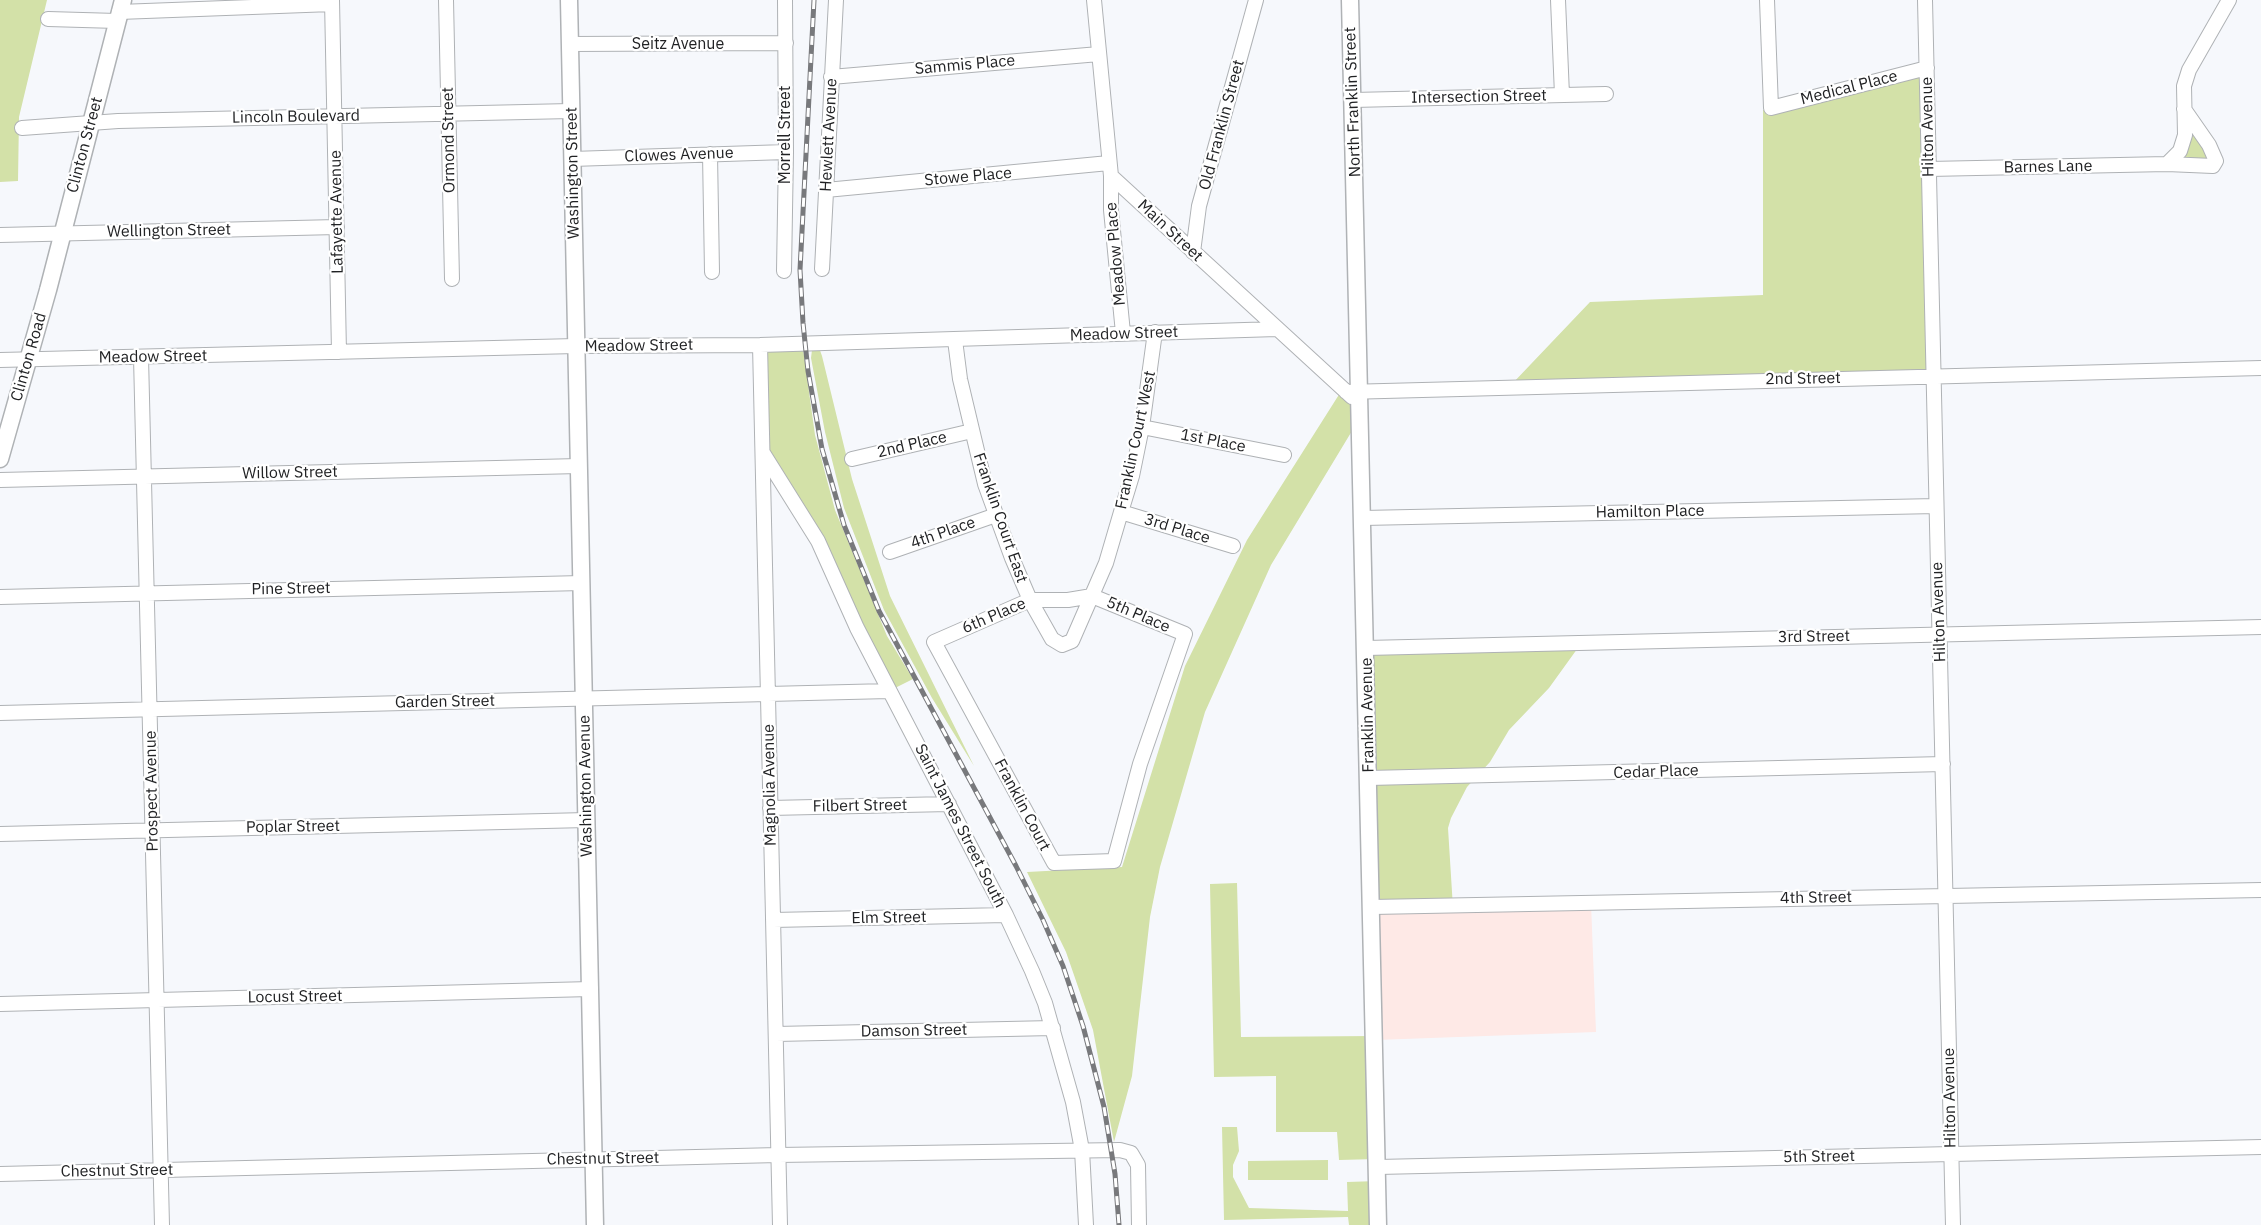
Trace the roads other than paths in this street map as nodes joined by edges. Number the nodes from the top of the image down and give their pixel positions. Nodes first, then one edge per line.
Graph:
1 (446, 0) edge
2 (569, 0) edge
3 (785, 0) edge
4 (836, 0) edge
5 (1094, 0) edge
6 (1256, 0) edge
7 (1350, 0) edge
8 (1558, 0) edge
9 (1767, 0) edge
10 (1925, 0) edge
11 (2229, 0) edge
12 (332, 2) edge
13 (120, 11) edge
14 (48, 19) dead end
15 (786, 43) junction
16 (570, 44) junction
17 (1099, 54) junction
18 (1927, 68) junction
19 (831, 77) junction
20 (1606, 94) dead end
21 (1562, 95) junction
22 (1353, 100) junction
23 (2184, 109) junction
24 (571, 111) junction
25 (448, 114) junction
26 (335, 116) junction
27 (90, 124) junction
28 (22, 128) dead end
29 (786, 152) junction
30 (710, 154) junction
31 (572, 159) junction
32 (2167, 164) junction
33 (1110, 169) junction
34 (1929, 169) junction
35 (826, 190) junction
36 (1355, 205) joint
37 (337, 227) junction
38 (62, 234) junction
39 (0, 235) edge
40 (1193, 252) junction
41 (822, 269) dead end
42 (783, 270) dead end
43 (712, 272) dead end
44 (452, 279) dead end
45 (48, 290) joint
46 (1277, 329) junction
47 (1155, 332) junction
48 (1123, 333) junction
49 (955, 340) junction
50 (760, 345) junction
51 (576, 346) junction
52 (339, 352) junction
53 (141, 357) junction
54 (0, 360) edge
55 (29, 360) junction
56 (2261, 368) edge
57 (1934, 376) junction
58 (1355, 396) junction
59 (1142, 428) junction
60 (972, 432) junction
61 (762, 451) junction
62 (1284, 455) dead end
63 (0, 459) edge
64 (852, 459) dead end
65 (579, 466) junction
66 (144, 476) junction
67 (0, 480) edge
68 (790, 494) junction
69 (764, 496) junction
70 (1936, 506) junction
71 (1121, 512) junction
72 (996, 515) junction
73 (1363, 518) junction
74 (1233, 546) dead end
75 (890, 552) dead end
76 (582, 583) junction
77 (147, 593) junction
78 (1092, 596) junction
79 (0, 597) edge
80 (1030, 600) junction
81 (2261, 627) edge
82 (1185, 634) joint
83 (1940, 635) junction
84 (934, 642) joint
85 (1066, 644) joint
86 (1366, 648) junction
87 (889, 691) junction
88 (768, 694) junction
89 (584, 699) junction
90 (150, 709) junction
91 (0, 712) edge
92 (1943, 764) junction
93 (1369, 778) junction
94 (949, 804) junction
95 (770, 808) junction
96 (587, 820) junction
97 (153, 830) junction
98 (0, 834) edge
99 (2261, 890) edge
100 (1946, 896) junction
101 (1372, 907) junction
102 (1006, 915) junction
103 (772, 920) junction
104 (591, 989) junction
105 (157, 1000) junction
106 (0, 1004) edge
107 (1053, 1028) junction
108 (776, 1034) junction
109 (2261, 1147) edge
110 (1082, 1150) junction
111 (1952, 1154) junction
112 (778, 1155) junction
113 (594, 1159) junction
114 (1378, 1167) junction
115 (161, 1170) junction
116 (0, 1174) edge
117 (162, 1225) edge
118 (595, 1225) edge
119 (780, 1225) edge
120 (1086, 1225) edge
121 (1139, 1225) edge
122 (1378, 1225) edge
123 (1953, 1225) edge

1 - 25 street, Ormond Street
2 - 16 main road, Washington Street
3 - 15 street, Morrell Street
4 - 19 street, Hewlett Avenue
5 - 17 street
6 - 40 street, Old Franklin Street
7 - 22 main road, North Franklin Street
8 - 21 street
9 - 18 street, Medical Place
10 - 18 street, Hilton Avenue
11 - 23 street
12 - 13 street
12 - 26 street, Lafayette Avenue
13 - 14 street
13 - 27 main road, Clinton Street
15 - 16 street, Seitz Avenue
15 - 29 street, Morrell Street
16 - 24 main road, Washington Street
17 - 19 street, Sammis Place
17 - 33 street
18 - 34 street, Hilton Avenue
19 - 35 street, Hewlett Avenue
20 - 21 street, Intersection Street
21 - 22 street, Intersection Street
22 - 36 main road, North Franklin Street
23 - 32 street
23 - 32 street, Barnes Lane
24 - 25 street, Lincoln Boulevard
24 - 31 main road, Washington Street
25 - 26 street, Lincoln Boulevard
25 - 44 street, Ormond Street
26 - 27 street, Lincoln Boulevard
26 - 37 street, Lafayette Avenue
27 - 28 street, Lincoln Boulevard
27 - 38 main road, Clinton Street
29 - 30 street, Clowes Avenue
29 - 42 street, Morrell Street
30 - 31 street, Clowes Avenue
30 - 43 street
31 - 51 main road, Washington Street
32 - 34 street, Barnes Lane
33 - 35 street, Stowe Place
33 - 40 street, Main Street
33 - 48 street, Meadow Place
34 - 57 street, Hilton Avenue
35 - 41 street, Hewlett Avenue
36 - 58 main road, Franklin Avenue
37 - 38 street, Wellington Street
37 - 52 street, Lafayette Avenue
38 - 39 street, Wellington Street
38 - 45 main road, Clinton Street
40 - 46 street, Main Street
45 - 55 main road, Clinton Road
46 - 47 street, Meadow Street
46 - 58 street, Main Street
47 - 48 street, Meadow Street
47 - 59 street, Franklin Court West
48 - 49 street, Meadow Street
49 - 50 street, Meadow Street
49 - 60 street, Franklin Court East
50 - 51 street, Meadow Street
50 - 61 street, Magnolia Avenue
51 - 52 street, Meadow Street
51 - 65 main road, Washington Avenue
52 - 53 street, Meadow Street
53 - 55 street, Meadow Street
53 - 66 street, Prospect Avenue
54 - 55 street, Meadow Street
55 - 63 main road, Clinton Road
56 - 57 street, 2nd Street
57 - 58 street, 2nd Street
57 - 70 street, Hilton Avenue
58 - 73 main road, Franklin Avenue
59 - 62 street, 1st Place
59 - 71 street, Franklin Court West
60 - 64 street, 2nd Place
60 - 72 street, Franklin Court East
61 - 68 street, Saint James Street South
61 - 69 street, Magnolia Avenue
65 - 66 street, Willow Street
65 - 76 main road, Washington Avenue
66 - 67 street, Willow Street
66 - 77 street, Prospect Avenue
68 - 69 street
68 - 87 street, Saint James Street South
69 - 88 street, Magnolia Avenue
70 - 73 street, Hamilton Place
70 - 83 street, Hilton Avenue
71 - 74 street, 3rd Place
71 - 78 street, Franklin Court West
72 - 75 street, 4th Place
72 - 80 street, Franklin Court East
73 - 86 main road, Franklin Avenue
76 - 77 street, Pine Street
76 - 89 main road, Washington Avenue
77 - 79 street, Pine Street
77 - 90 street, Prospect Avenue
78 - 80 street, 6th Place
78 - 82 street, 5th Place
78 - 85 street, Franklin Court West
80 - 84 street, 6th Place
80 - 85 street, Franklin Court East
81 - 83 street, 3rd Street
82 - 84 street, Franklin Court
83 - 86 street, 3rd Street
83 - 92 street, Hilton Avenue
86 - 93 main road, Franklin Avenue
87 - 88 street, Garden Street
87 - 94 street, Saint James Street South
88 - 89 street, Garden Street
88 - 95 street, Magnolia Avenue
89 - 90 street, Garden Street
89 - 96 main road, Washington Avenue
90 - 91 street, Garden Street
90 - 97 street, Prospect Avenue
92 - 93 street, Cedar Place
92 - 100 street, Hilton Avenue
93 - 101 main road, Franklin Avenue
94 - 95 street, Filbert Street
94 - 102 street, Saint James Street South
95 - 103 street, Magnolia Avenue
96 - 97 street, Poplar Street
96 - 104 main road, Washington Avenue
97 - 98 street, Poplar Street
97 - 105 street, Prospect Avenue
99 - 100 street, 4th Street
100 - 101 street, 4th Street
100 - 111 street, Hilton Avenue
101 - 114 main road, Franklin Avenue
102 - 103 street, Elm Street
102 - 107 street, Saint James Street South
103 - 108 street, Magnolia Avenue
104 - 105 street, Locust Street
104 - 113 main road, Washington Avenue
105 - 106 street, Locust Street
105 - 115 street, Prospect Avenue
107 - 108 street, Damson Street
107 - 110 street, Saint James Street South
108 - 112 street, Magnolia Avenue
109 - 111 street, 5th Street
110 - 112 street, Chestnut Street
110 - 120 street, Saint James Street South
110 - 121 street, Chestnut Street
111 - 114 street, 5th Street
111 - 123 street, Hilton Avenue
112 - 113 street, Chestnut Street
112 - 119 street, Magnolia Avenue
113 - 115 street, Chestnut Street
113 - 118 main road, Washington Avenue
114 - 122 main road, Franklin Avenue
115 - 116 street, Chestnut Street
115 - 117 street, Prospect Avenue

